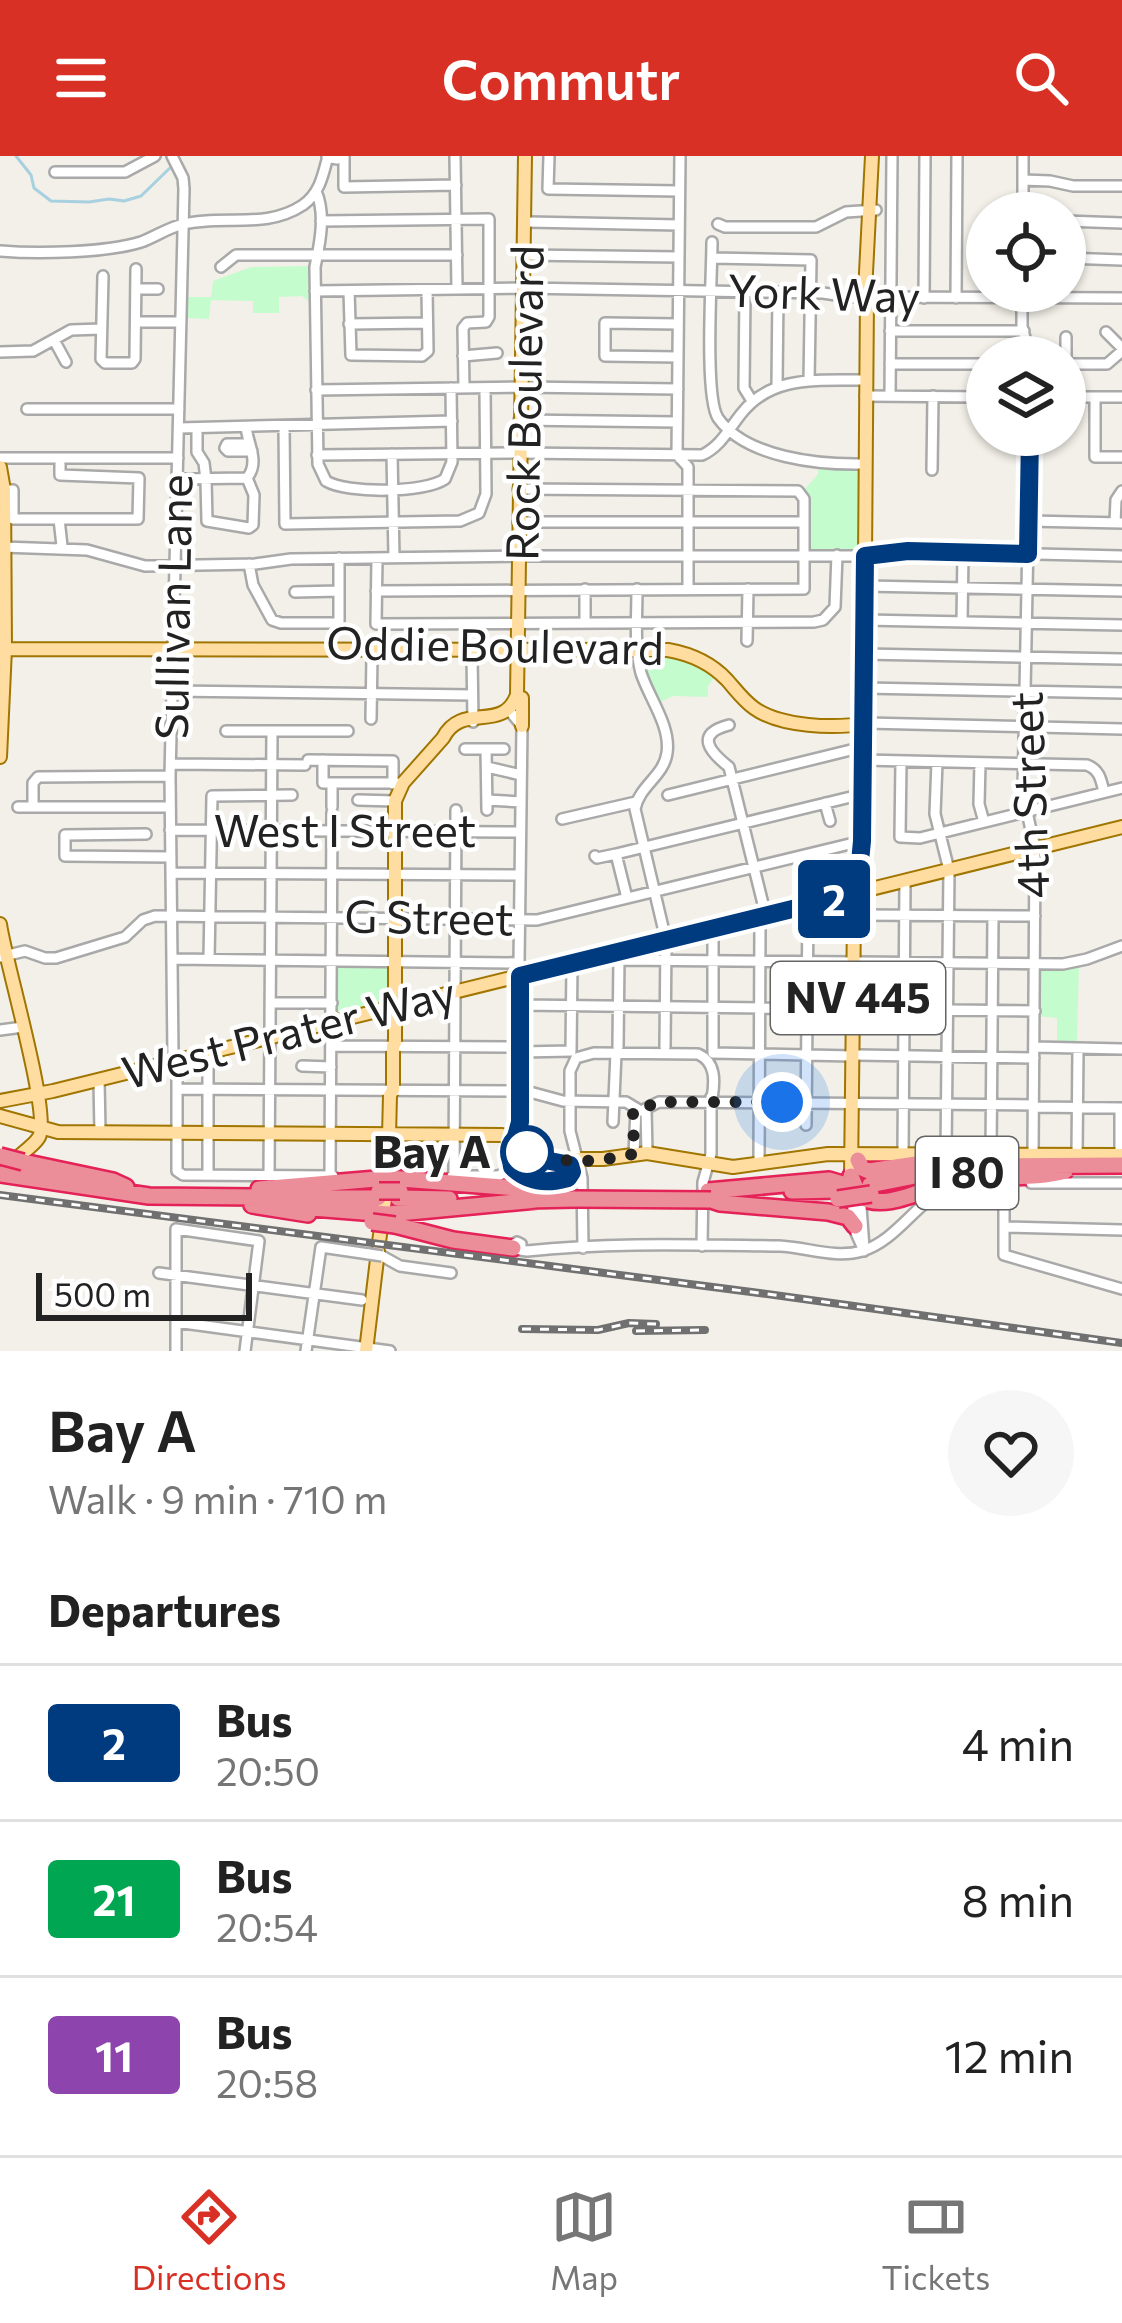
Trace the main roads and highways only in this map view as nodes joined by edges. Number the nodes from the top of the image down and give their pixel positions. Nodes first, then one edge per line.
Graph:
1 (527, 156) edge
2 (875, 156) edge
3 (525, 255) junction
4 (1, 475) edge
5 (2, 547) edge
6 (5, 644) edge
7 (519, 648) junction
8 (864, 688) junction
9 (2, 693) edge
10 (0, 709) edge
11 (515, 717) junction
12 (859, 722) junction
13 (0, 757) edge
14 (1122, 827) edge
15 (857, 893) junction
16 (0, 924) edge
17 (2, 960) edge
18 (393, 1007) junction
19 (53, 1091) junction
20 (38, 1095) junction
21 (0, 1109) edge
22 (95, 1132) junction
23 (392, 1133) junction
24 (903, 1152) junction
25 (15, 1156) edge
26 (1040, 1159) junction
27 (1121, 1162) edge
28 (1065, 1171) junction
29 (855, 1185) junction
30 (710, 1195) junction
31 (388, 1196) junction
32 (178, 1198) junction
33 (250, 1198) junction
34 (521, 1248) road end
35 (376, 1254) road end
36 (366, 1349) edge

1 - 3 main road, Rock Boulevard
1 - 3 main road, Rock Boulevard
2 - 8 main road, NV 445
3 - 7 main road, Rock Boulevard
4 - 5 main road
5 - 6 main road
6 - 7 main road, Oddie Boulevard
6 - 9 main road
7 - 11 main road, Rock Boulevard
7 - 11 main road, Rock Boulevard
7 - 12 main road, Oddie Boulevard
8 - 12 main road, NV 445
8 - 12 main road, NV 445
9 - 10 main road
10 - 13 main road
11 - 18 main road
12 - 15 main road, NV 445
14 - 15 main road, West Prater Way
15 - 18 main road, West Prater Way
15 - 29 main road, NV 445
16 - 17 main road
17 - 20 main road
18 - 19 main road, West Prater Way
18 - 23 main road
19 - 20 main road, West Prater Way
19 - 25 main road
20 - 21 main road, West Prater Way
20 - 25 main road
21 - 25 main road
21 - 25 main road
22 - 23 main road
22 - 25 main road
22 - 25 main road
23 - 29 main road
23 - 31 main road
24 - 26 main road
24 - 29 main road
24 - 29 main road
25 - 32 highway, I 80
25 - 33 highway, I 80
26 - 27 highway, I 80
26 - 27 main road
26 - 29 highway, I 80
27 - 28 highway, I 80
28 - 29 highway, I 80
28 - 29 highway
29 - 30 highway, I 80
29 - 30 highway
30 - 31 highway, I 80, bridge
31 - 32 highway, I 80
31 - 33 highway
31 - 33 highway, I 80
31 - 34 highway
32 - 33 highway
35 - 36 main road

